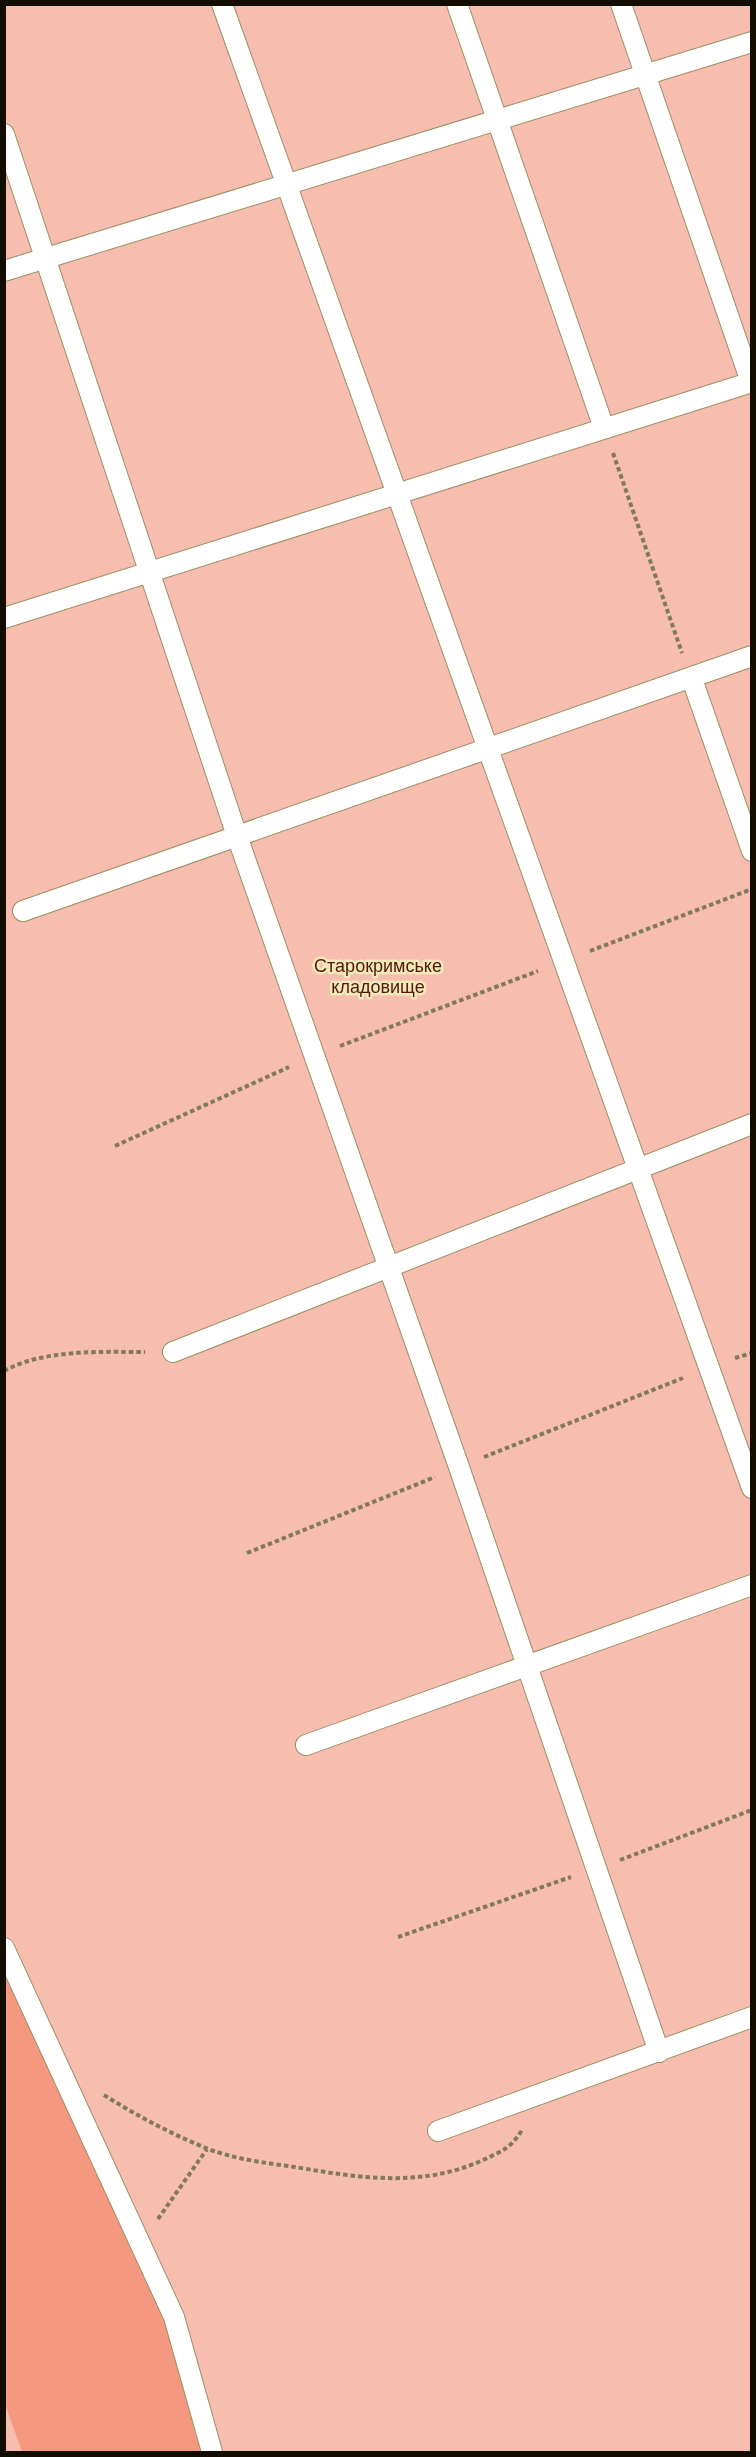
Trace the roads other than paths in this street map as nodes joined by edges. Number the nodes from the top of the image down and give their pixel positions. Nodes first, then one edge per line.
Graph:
1 (222, 4) edge
2 (457, 4) edge
3 (621, 4) edge
4 (752, 42) edge
5 (645, 75) junction
6 (497, 120) junction
7 (4, 134) edge
8 (287, 185) junction
9 (46, 259) junction
10 (4, 271) edge
11 (751, 382) edge
12 (604, 428) junction
13 (397, 494) junction
14 (150, 573) junction
15 (4, 618) edge
16 (752, 656) edge
17 (692, 679) junction
18 (488, 750) junction
19 (237, 836) junction
20 (752, 851) edge
21 (23, 911) dead end
22 (752, 1124) edge
23 (638, 1169) junction
24 (387, 1267) junction
25 (173, 1352) road end
26 (752, 1488) edge
27 (752, 1585) edge
28 (525, 1667) junction
29 (306, 1745) dead end
30 (4, 1948) edge
31 (752, 2017) edge
32 (659, 2052) junction
33 (438, 2131) dead end
34 (212, 2452) edge

1 - 8 lane
2 - 6 lane
3 - 5 lane
4 - 5 lane
5 - 6 lane
5 - 11 lane
6 - 8 lane
6 - 12 lane
7 - 9 lane
8 - 9 lane
8 - 13 lane
9 - 10 lane
9 - 14 lane
11 - 12 lane
12 - 13 lane
13 - 14 lane
13 - 18 lane
14 - 15 lane
14 - 19 lane
16 - 17 lane
17 - 18 lane
17 - 20 lane
18 - 19 lane
18 - 23 lane
19 - 21 lane
19 - 24 lane
22 - 23 lane
23 - 24 lane
23 - 26 lane
24 - 25 lane
24 - 28 lane
27 - 28 lane
28 - 29 lane
28 - 32 lane
30 - 34 lane
31 - 32 lane
32 - 33 lane

